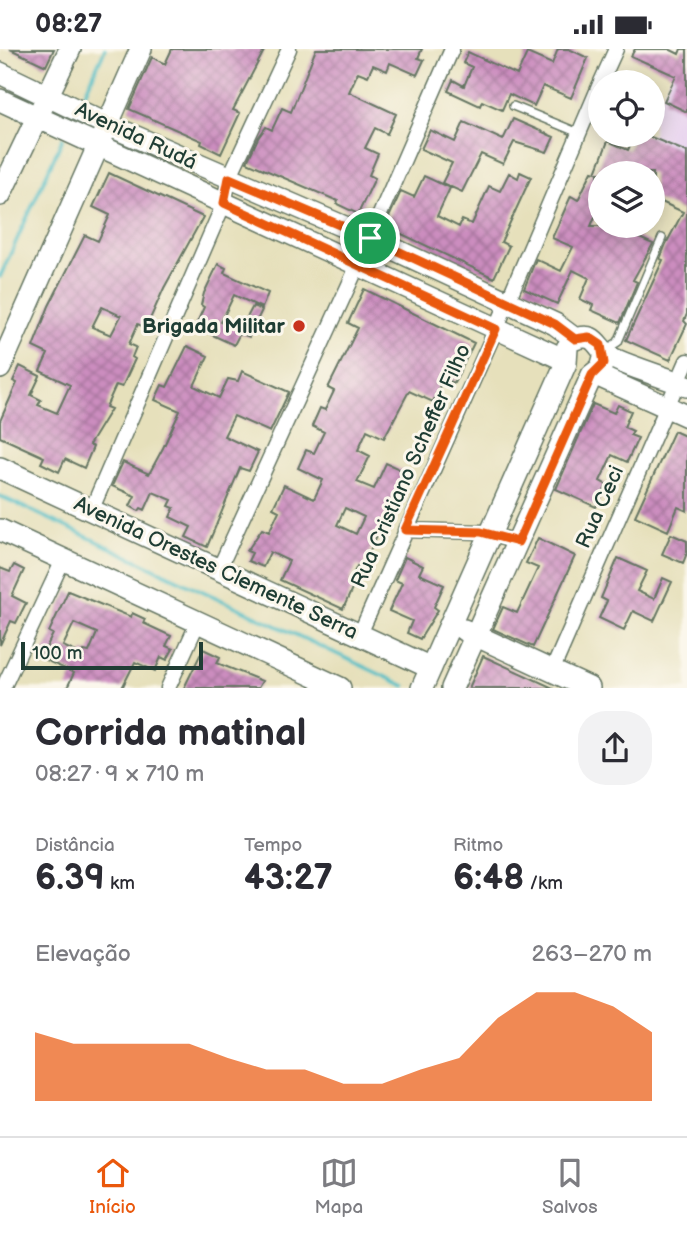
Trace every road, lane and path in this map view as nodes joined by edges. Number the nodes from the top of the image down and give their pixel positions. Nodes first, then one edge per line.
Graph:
1 (70, 49) edge
2 (141, 49) edge
3 (289, 49) edge
4 (452, 49) edge
5 (616, 49) edge
6 (607, 70) edge
7 (0, 73) edge
8 (48, 95) junction
9 (0, 100) edge
10 (513, 106) dead end
11 (588, 113) edge
12 (37, 117) junction
13 (106, 124) junction
14 (579, 133) junction
15 (100, 146) junction
16 (229, 178) junction
17 (0, 194) edge
18 (224, 203) junction
19 (370, 238) junction
20 (662, 238) dead end
21 (358, 265) junction
22 (506, 302) junction
23 (496, 329) junction
24 (575, 339) junction
25 (605, 352) junction
26 (687, 361) edge
27 (565, 362) junction
28 (0, 368) edge
29 (593, 375) junction
30 (682, 384) edge
31 (667, 407) junction
32 (687, 416) edge
33 (0, 468) edge
34 (91, 511) junction
35 (0, 530) edge
36 (405, 530) junction
37 (491, 533) junction
38 (518, 542) junction
39 (63, 560) junction
40 (219, 569) junction
41 (198, 622) junction
42 (452, 623) junction
43 (360, 634) junction
44 (477, 636) junction
45 (431, 668) junction
46 (552, 671) junction
47 (333, 686) edge
48 (4, 688) edge
49 (168, 688) edge
50 (422, 688) edge
51 (452, 688) edge
52 (589, 688) edge

1 - 8 street
2 - 13 street
3 - 16 street
4 - 19 street
5 - 6 street, Rua Cristiano Scheffer Filho
7 - 8 street, Avenida Rudá
8 - 12 street
8 - 13 street, Avenida Rudá
9 - 12 street, Avenida Rudá
10 - 14 lane
11 - 14 street, Rua Cristiano Scheffer Filho
12 - 15 street, Avenida Rudá
12 - 17 street
13 - 15 street
13 - 16 street, Avenida Rudá
14 - 22 street, Rua Cristiano Scheffer Filho
15 - 18 street, Avenida Rudá
15 - 28 street
16 - 18 street
16 - 19 street, Avenida Rudá
18 - 21 street, Avenida Rudá
18 - 34 street
19 - 21 street
19 - 22 street, Avenida Rudá
20 - 25 lane
21 - 23 street, Avenida Rudá
21 - 40 street
22 - 23 street, Rua Cristiano Scheffer Filho
22 - 24 street, Avenida Rudá
23 - 27 street, Avenida Rudá
23 - 36 street, Rua Cristiano Scheffer Filho
24 - 25 street, Avenida Rudá
24 - 27 street
25 - 29 street
25 - 30 street, Avenida Rudá
26 - 30 street, Rua Ceci
27 - 29 street, Avenida Rudá
27 - 37 street
29 - 31 street, Avenida Rudá
29 - 38 street
30 - 31 street, Rua Ceci
31 - 32 street, Avenida Rudá
31 - 46 street, Rua Ceci
33 - 34 street, Avenida Orestes Clemente Serra
34 - 40 street, Avenida Orestes Clemente Serra
35 - 39 street
36 - 37 street
36 - 43 street, Rua Cristiano Scheffer Filho
37 - 38 street
37 - 42 street
38 - 44 street
39 - 41 street
39 - 48 street
40 - 43 street, Avenida Orestes Clemente Serra
41 - 47 street
41 - 49 street
42 - 44 street
42 - 45 street
43 - 45 street, Avenida Orestes Clemente Serra
44 - 46 street
44 - 51 street
45 - 50 street
46 - 52 street

